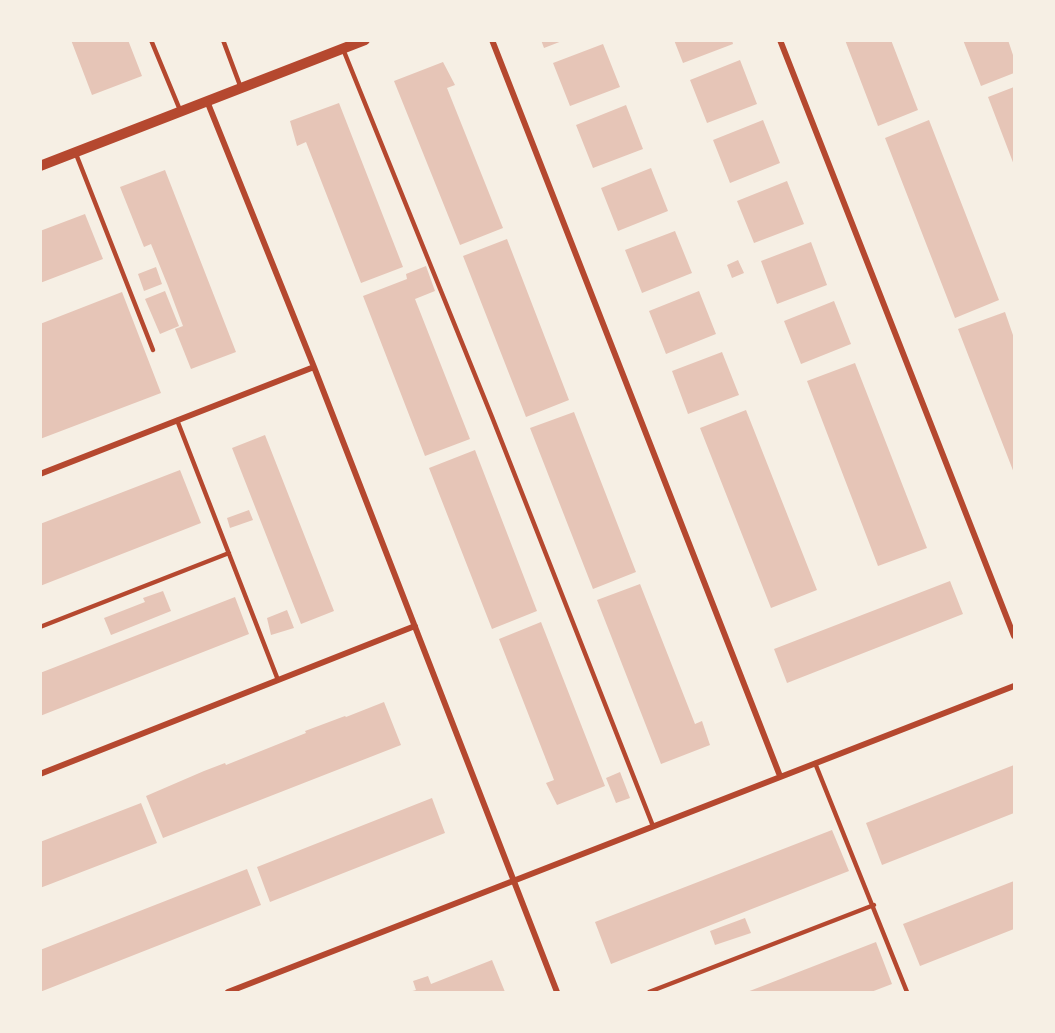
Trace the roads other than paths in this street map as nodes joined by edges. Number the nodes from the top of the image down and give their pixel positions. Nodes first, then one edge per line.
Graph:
1 (151, 40) edge
2 (223, 40) edge
3 (365, 40) edge
4 (492, 40) edge
5 (780, 40) edge
6 (343, 49) junction
7 (241, 88) junction
8 (207, 101) junction
9 (180, 111) junction
10 (75, 153) junction
11 (40, 166) edge
12 (153, 350) dead end
13 (314, 366) junction
14 (177, 420) junction
15 (40, 474) edge
16 (229, 553) junction
17 (415, 626) junction
18 (40, 627) edge
19 (1014, 636) edge
20 (278, 680) junction
21 (1014, 686) edge
22 (815, 763) junction
23 (40, 774) edge
24 (780, 776) junction
25 (654, 826) junction
26 (514, 881) junction
27 (873, 905) junction
28 (228, 993) edge
29 (557, 993) edge
30 (649, 993) edge
31 (907, 993) edge

1 - 9 lane
2 - 7 lane
3 - 6 street
4 - 24 street
5 - 19 street
6 - 7 street
6 - 25 lane
7 - 8 street
8 - 9 street
8 - 13 street
9 - 10 street
10 - 11 street
10 - 12 lane
13 - 14 street
13 - 17 street
14 - 15 street
14 - 16 lane
16 - 18 lane
16 - 20 lane
17 - 20 street
17 - 26 street
20 - 23 street
21 - 22 street
22 - 24 street
22 - 27 lane
24 - 25 street
25 - 26 street
26 - 28 street
26 - 29 street
27 - 30 lane
27 - 31 lane

